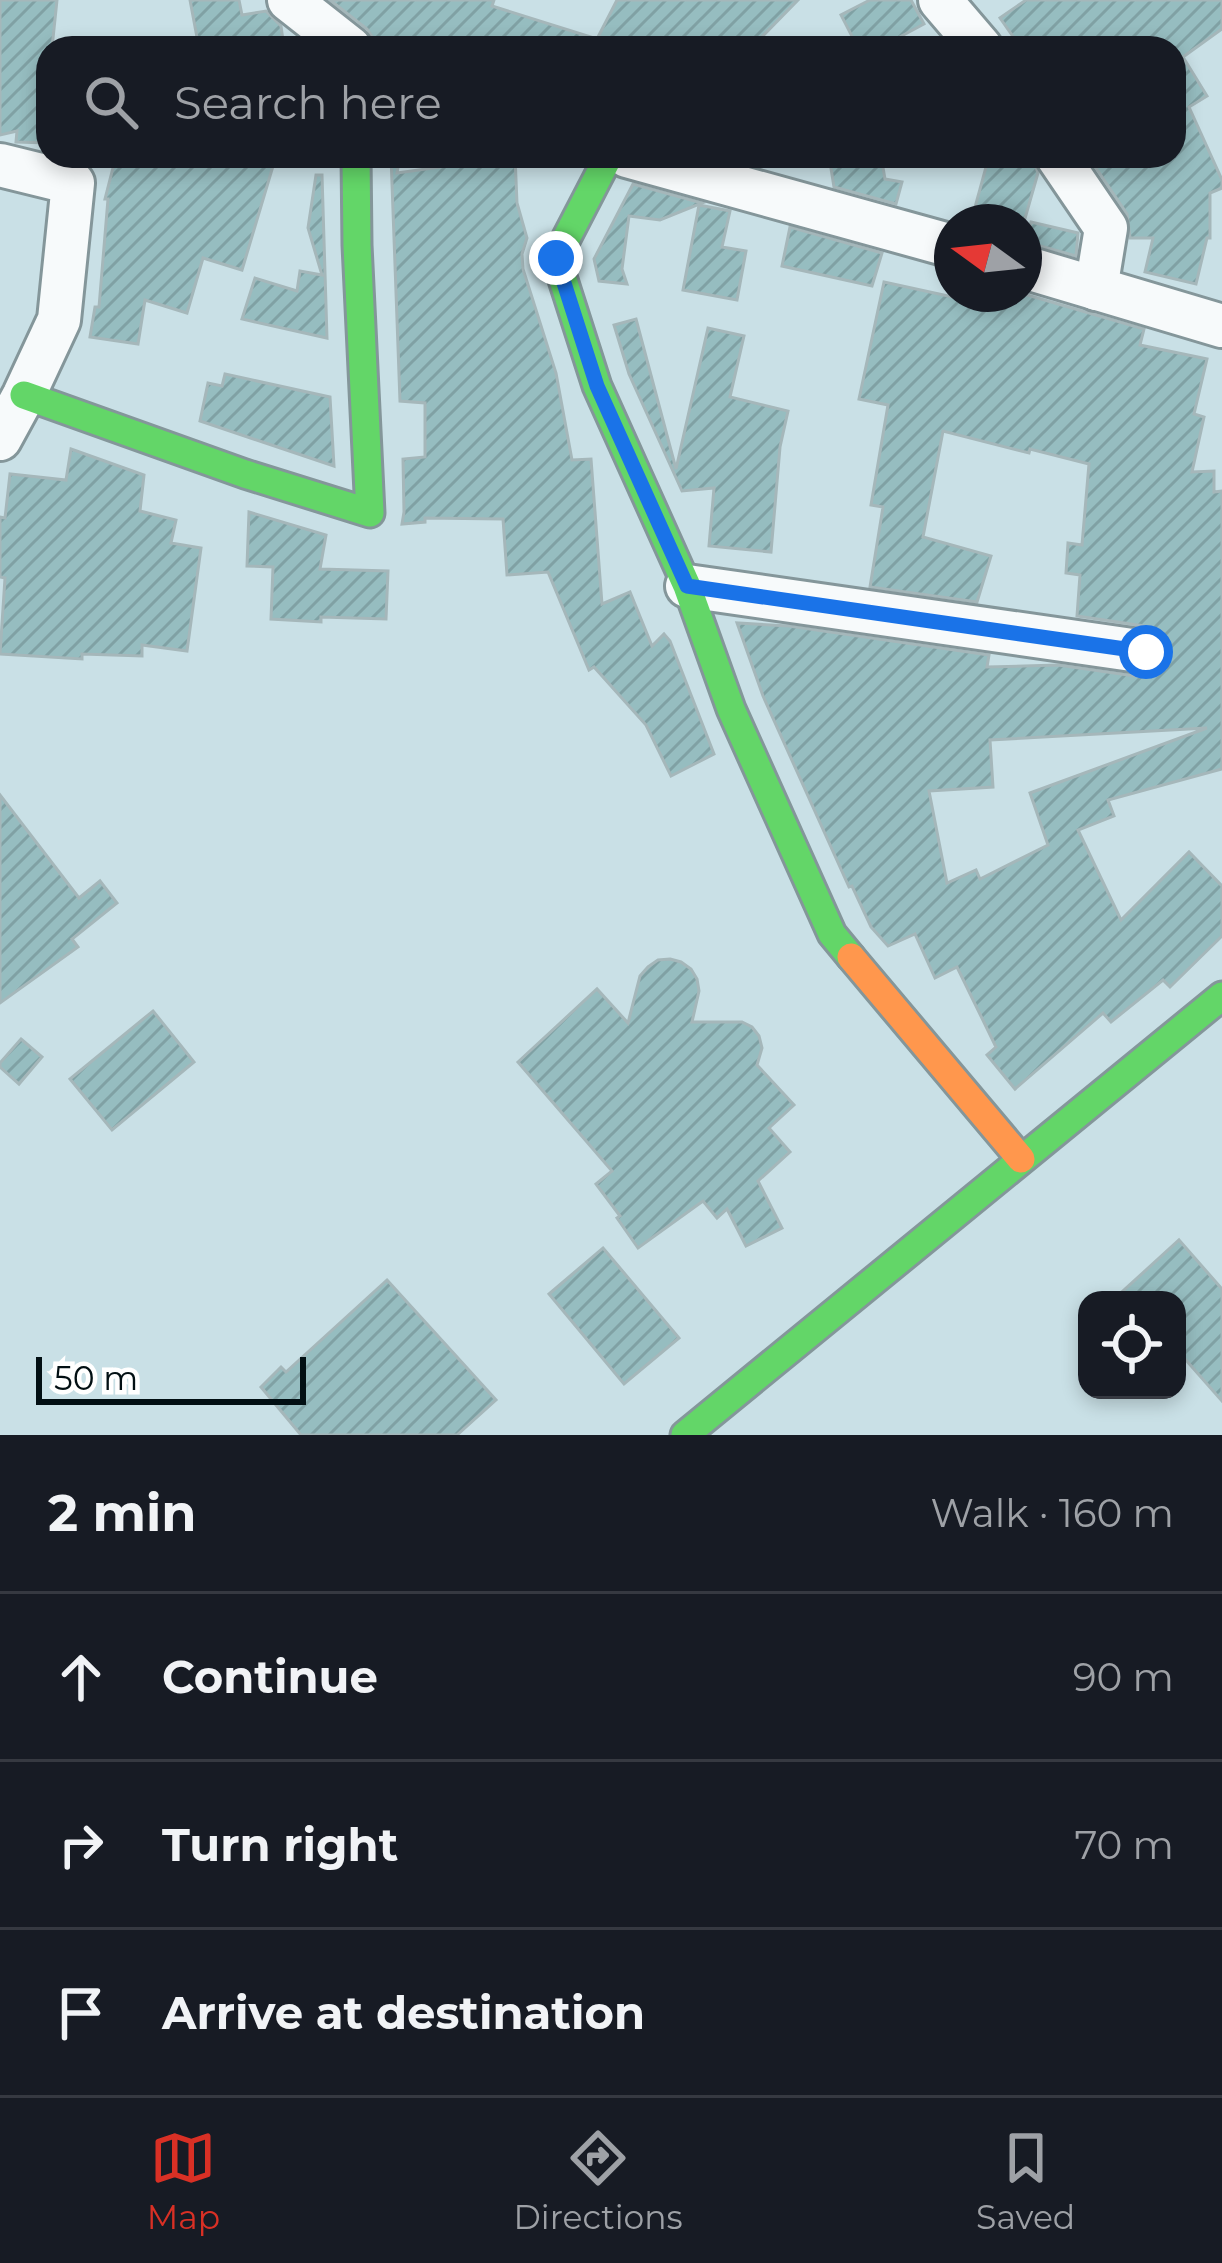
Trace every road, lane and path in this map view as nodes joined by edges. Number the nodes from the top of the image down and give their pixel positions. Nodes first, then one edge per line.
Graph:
1 (289, 0) edge
2 (940, 0) edge
3 (335, 36) edge
4 (972, 36) edge
5 (0, 165) edge
6 (356, 168) edge
7 (603, 168) edge
8 (670, 168) edge
9 (1065, 168) edge
10 (934, 241) edge
11 (1042, 272) edge
12 (1096, 289) junction
13 (1222, 326) edge
14 (24, 395) junction
15 (0, 439) edge
16 (687, 586) junction
17 (1146, 652) dead end
18 (1222, 996) edge
19 (1021, 1160) junction
20 (685, 1435) edge

1 - 3 street
2 - 4 street
5 - 14 street
6 - 14 street
7 - 16 street
8 - 10 street
9 - 12 street
11 - 12 street
12 - 13 street
14 - 15 street
16 - 17 street
16 - 19 street
18 - 19 street
19 - 20 street

